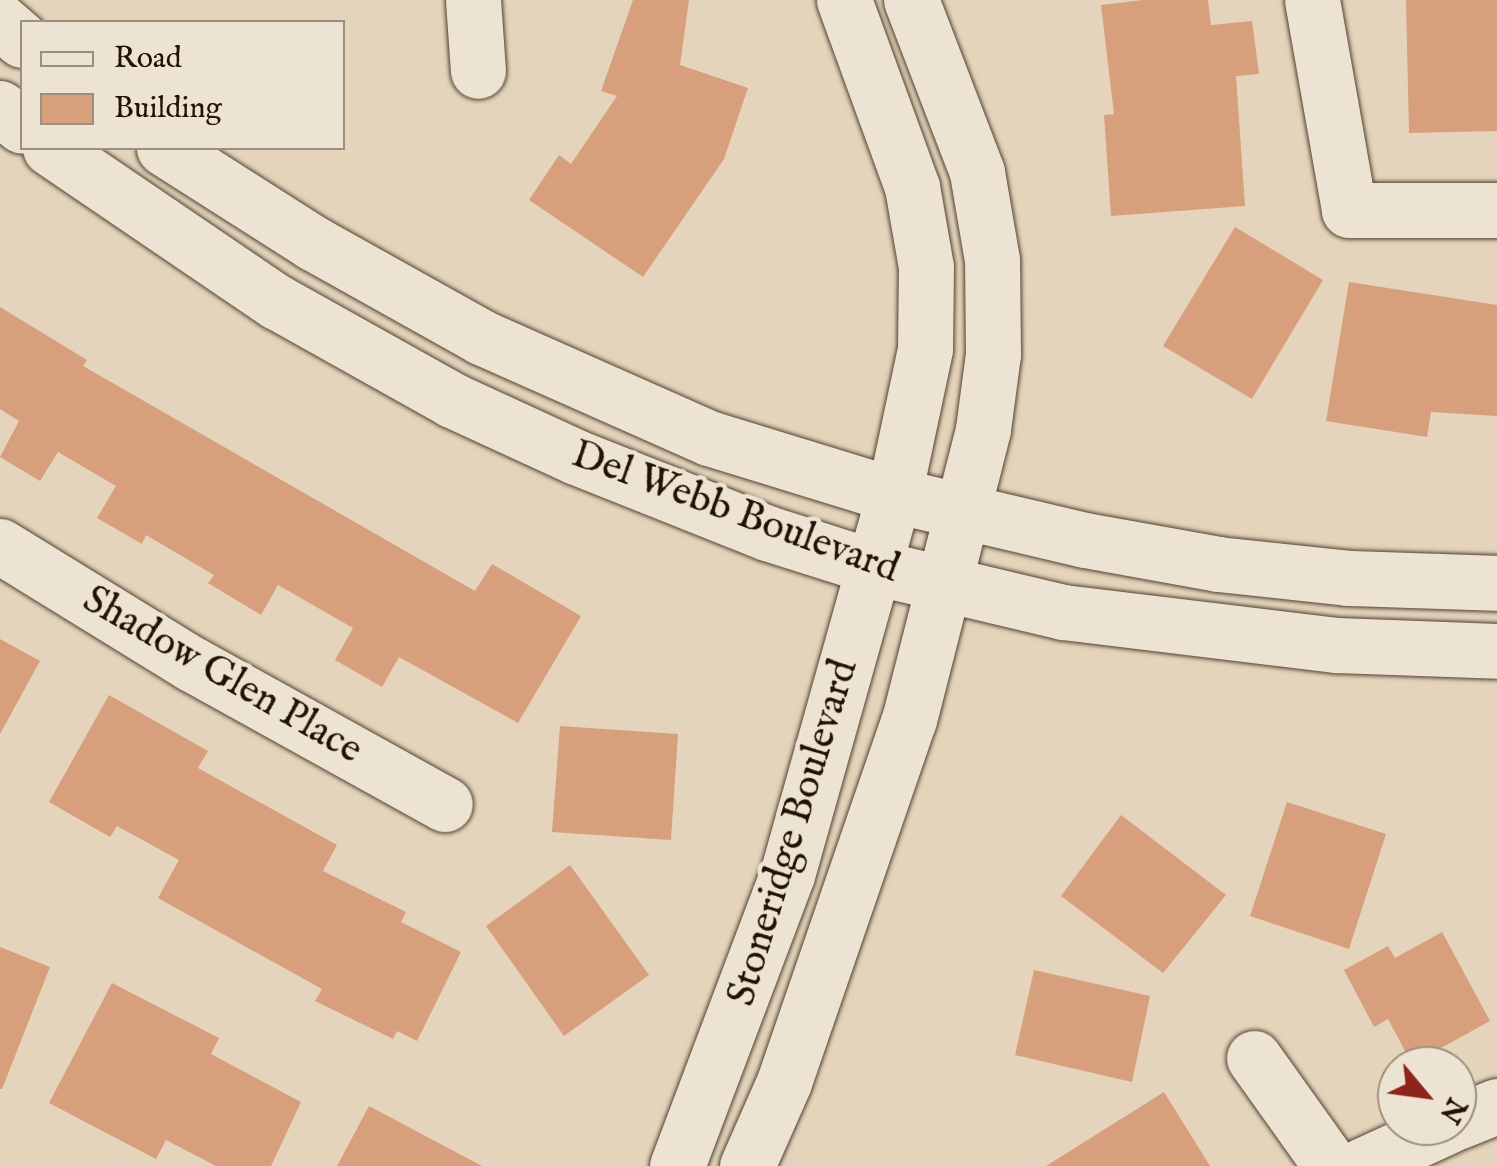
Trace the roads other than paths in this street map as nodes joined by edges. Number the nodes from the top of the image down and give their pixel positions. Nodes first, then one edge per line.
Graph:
1 (473, 0) edge
2 (844, 0) edge
3 (912, 0) edge
4 (1312, 0) edge
5 (0, 20) edge
6 (20, 38) edge
7 (478, 71) dead end
8 (0, 108) edge
9 (20, 124) edge
10 (53, 150) edge
11 (167, 150) edge
12 (1497, 210) edge
13 (894, 496) junction
14 (963, 514) junction
15 (0, 546) edge
16 (874, 568) junction
17 (1497, 583) edge
18 (943, 586) junction
19 (1497, 652) edge
20 (446, 804) dead end
21 (1254, 1058) dead end
22 (1404, 1146) edge
23 (677, 1166) edge
24 (747, 1166) edge
25 (1332, 1166) edge
26 (1361, 1166) edge

1 - 7 street
2 - 13 street, Stoneridge Boulevard
3 - 14 street, Stoneridge Boulevard
4 - 12 street
5 - 6 street
8 - 9 street
10 - 16 street, Del Webb Boulevard
11 - 13 street, Del Webb Boulevard
13 - 14 street, Del Webb Boulevard
13 - 16 street, Stoneridge Boulevard
14 - 17 street, Del Webb Boulevard
14 - 18 street, Stoneridge Boulevard
15 - 20 street, Shadow Glen Place
16 - 18 street, Del Webb Boulevard
16 - 23 street, Stoneridge Boulevard
18 - 19 street, Del Webb Boulevard
18 - 24 street, Stoneridge Boulevard
21 - 25 street
22 - 26 street

